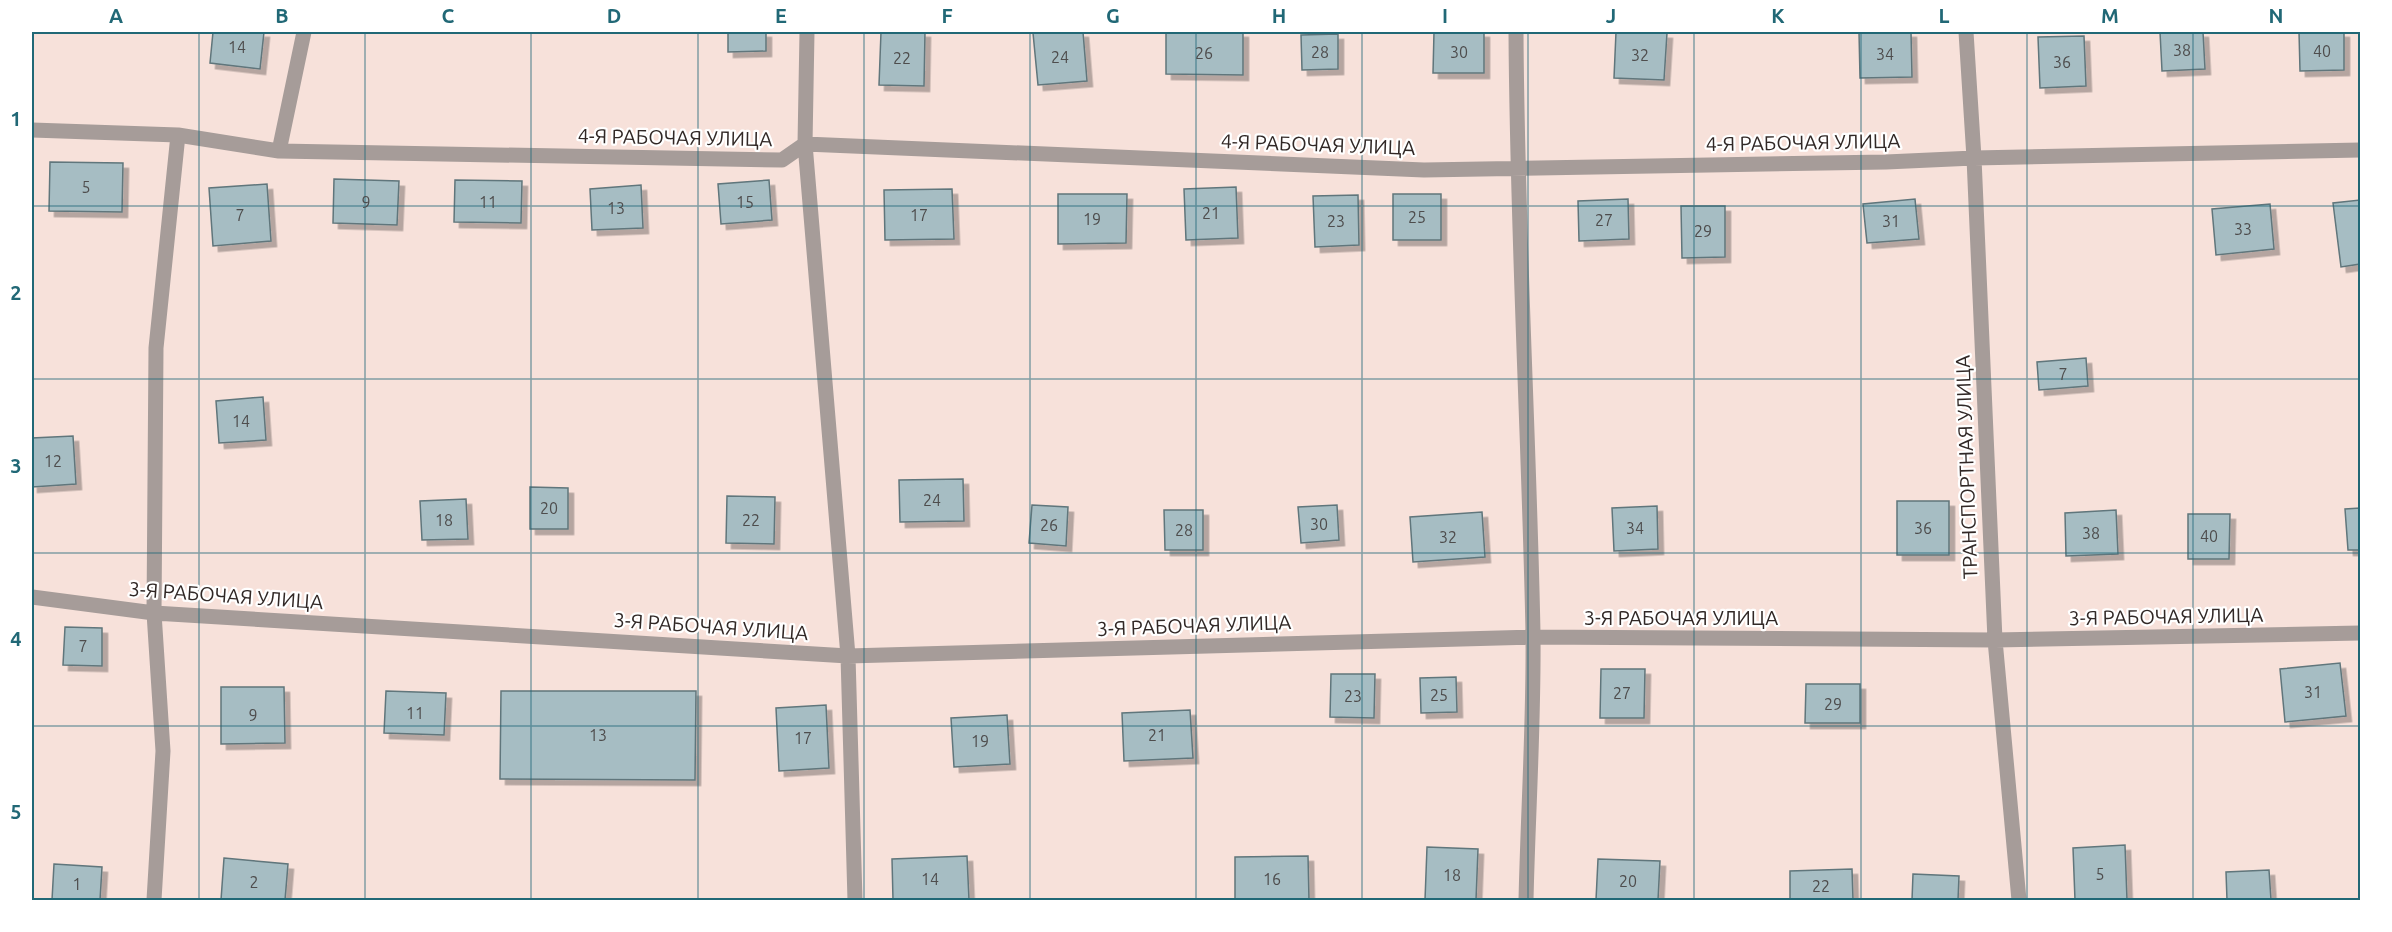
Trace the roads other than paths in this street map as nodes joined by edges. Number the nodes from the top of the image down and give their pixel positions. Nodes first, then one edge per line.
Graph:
1 (304, 32) edge
2 (807, 32) edge
3 (1516, 32) edge
4 (1966, 32) edge
5 (32, 130) edge
6 (178, 135) junction
7 (805, 144) junction
8 (2361, 150) edge
9 (279, 151) junction
10 (1974, 158) junction
11 (1517, 168) junction
12 (32, 597) edge
13 (154, 613) junction
14 (2361, 633) edge
15 (1533, 637) junction
16 (1995, 640) junction
17 (848, 656) junction
18 (154, 900) edge
19 (855, 900) edge
20 (1526, 900) edge
21 (2019, 900) edge

1 - 9 street
2 - 7 street
3 - 11 street
4 - 10 street, ТРАНСПОРТНАЯ УЛИЦА
5 - 6 street, 4-Я РАБОЧАЯ УЛИЦА
6 - 9 street, 4-Я РАБОЧАЯ УЛИЦА
6 - 13 street
7 - 9 street, 4-Я РАБОЧАЯ УЛИЦА
7 - 11 street, 4-Я РАБОЧАЯ УЛИЦА
7 - 17 street
8 - 10 street, 4-Я РАБОЧАЯ УЛИЦА
10 - 11 street, 4-Я РАБОЧАЯ УЛИЦА
10 - 16 street, ТРАНСПОРТНАЯ УЛИЦА
11 - 15 street
12 - 13 street, 3-Я РАБОЧАЯ УЛИЦА
13 - 17 street, 3-Я РАБОЧАЯ УЛИЦА
13 - 18 street
14 - 16 street, 3-Я РАБОЧАЯ УЛИЦА
15 - 16 street, 3-Я РАБОЧАЯ УЛИЦА
15 - 17 street, 3-Я РАБОЧАЯ УЛИЦА
15 - 20 street
16 - 21 street, ТРАНСПОРТНАЯ УЛИЦА
17 - 19 street

